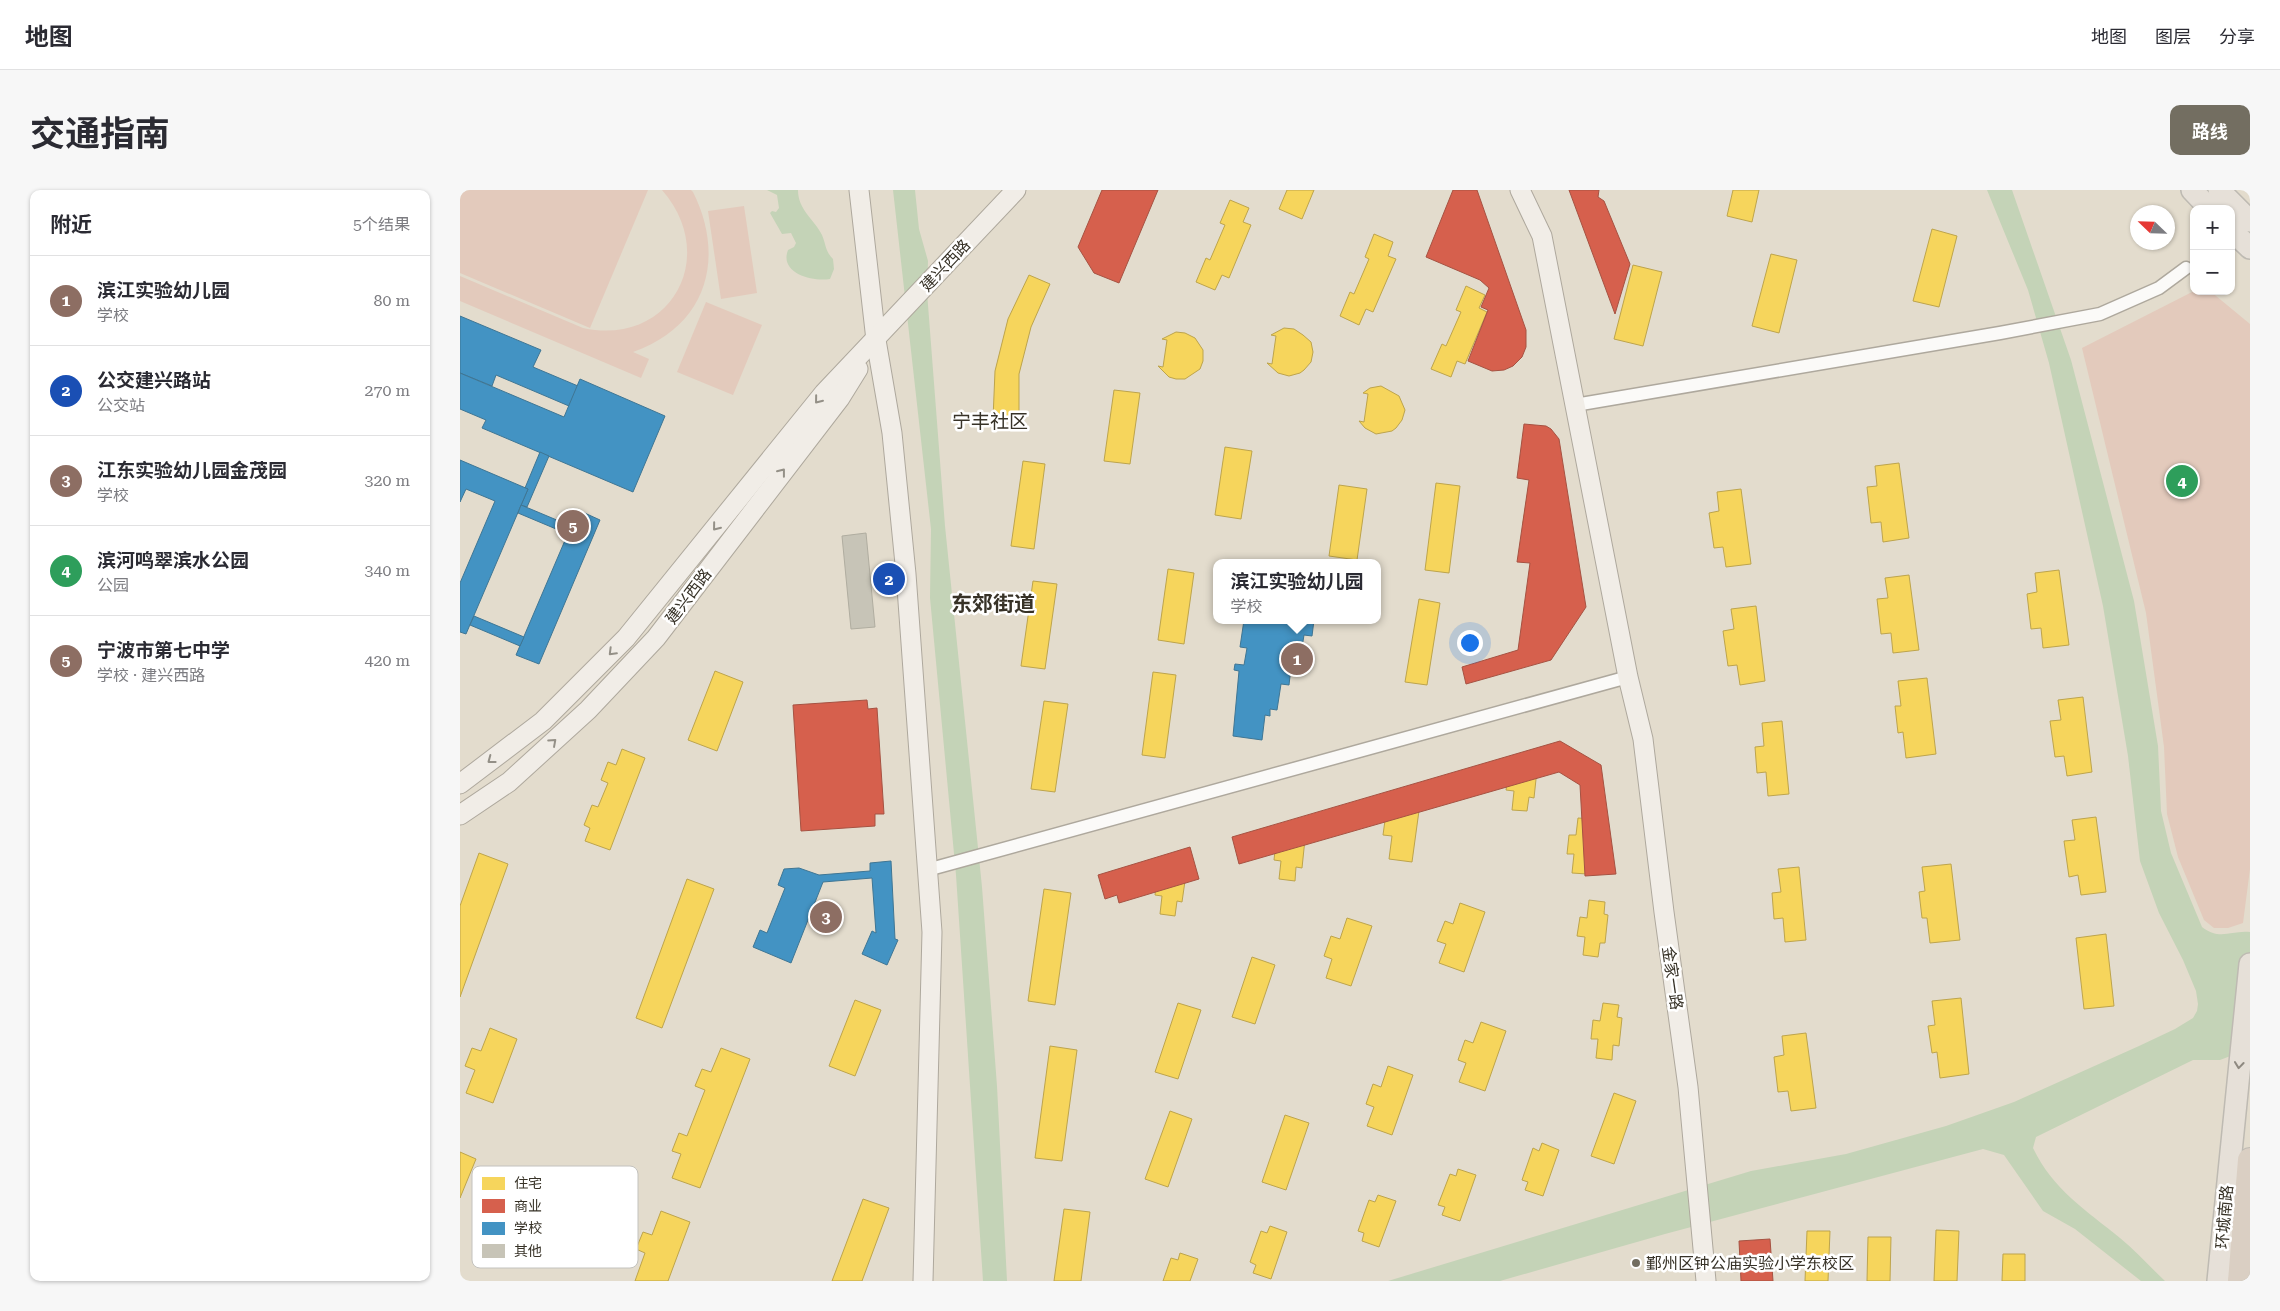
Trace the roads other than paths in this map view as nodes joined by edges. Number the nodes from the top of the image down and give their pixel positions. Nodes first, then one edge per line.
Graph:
1 (859, 190) edge
2 (1016, 190) edge
3 (1520, 190) edge
4 (2192, 190) edge
5 (2219, 190) edge
6 (2206, 205) edge
7 (2250, 221) edge
8 (2235, 234) edge
9 (2250, 248) edge
10 (2186, 268) dead end
11 (882, 334) junction
12 (1575, 405) junction
13 (1628, 677) junction
14 (460, 784) edge
15 (460, 815) edge
16 (932, 869) junction
17 (2250, 964) edge
18 (2240, 1156) edge
19 (2250, 1215) edge
20 (923, 1281) edge
21 (1706, 1281) edge
22 (2218, 1281) edge
23 (2241, 1281) edge

1 - 11 street
2 - 11 street, 建兴西路
3 - 12 street, 金家一路
4 - 6 main road
5 - 7 main road
8 - 9 main road
10 - 12 street
11 -> 14 street, 建兴西路
15 -> 11 street, 建兴西路
11 - 16 street
12 - 13 street, 金家一路
13 - 16 street
13 - 21 street, 金家一路
16 - 20 street
17 -> 18 main road, 环城南路
18 - 22 main road, 环城南路
18 - 23 highway
19 - 23 highway

